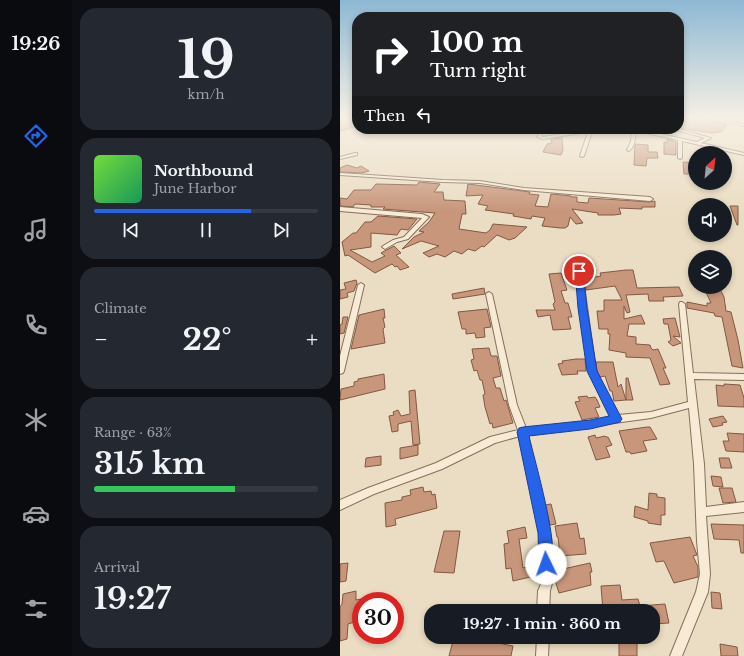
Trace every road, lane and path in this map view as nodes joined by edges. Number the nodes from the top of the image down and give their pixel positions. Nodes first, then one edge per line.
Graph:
1 (584, 150) edge
2 (680, 150) edge
3 (726, 150) edge
4 (355, 154) dead end
5 (744, 154) edge
6 (582, 156) dead end
7 (340, 158) edge
8 (680, 158) dead end
9 (340, 174) edge
10 (650, 199) dead end
11 (340, 209) edge
12 (385, 247) dead end
13 (579, 271) dead end
14 (361, 285) dead end
15 (489, 294) dead end
16 (682, 304) dead end
17 (340, 371) edge
18 (689, 376) junction
19 (744, 377) edge
20 (692, 404) junction
21 (616, 419) junction
22 (523, 432) junction
23 (340, 505) edge
24 (744, 507) edge
25 (701, 512) junction
26 (543, 604) edge
27 (543, 644) edge
28 (542, 656) edge
29 (676, 656) edge

1 - 6 street
2 - 8 street
3 - 5 street
4 - 7 street
9 - 10 street
11 - 12 street
13 - 21 street
14 - 17 street
15 - 22 street
16 - 18 street
18 - 19 street
18 - 20 street
20 - 21 street
20 - 25 street
21 - 22 street
22 - 23 street
22 - 26 street
24 - 25 street
25 - 29 street
27 - 28 street

